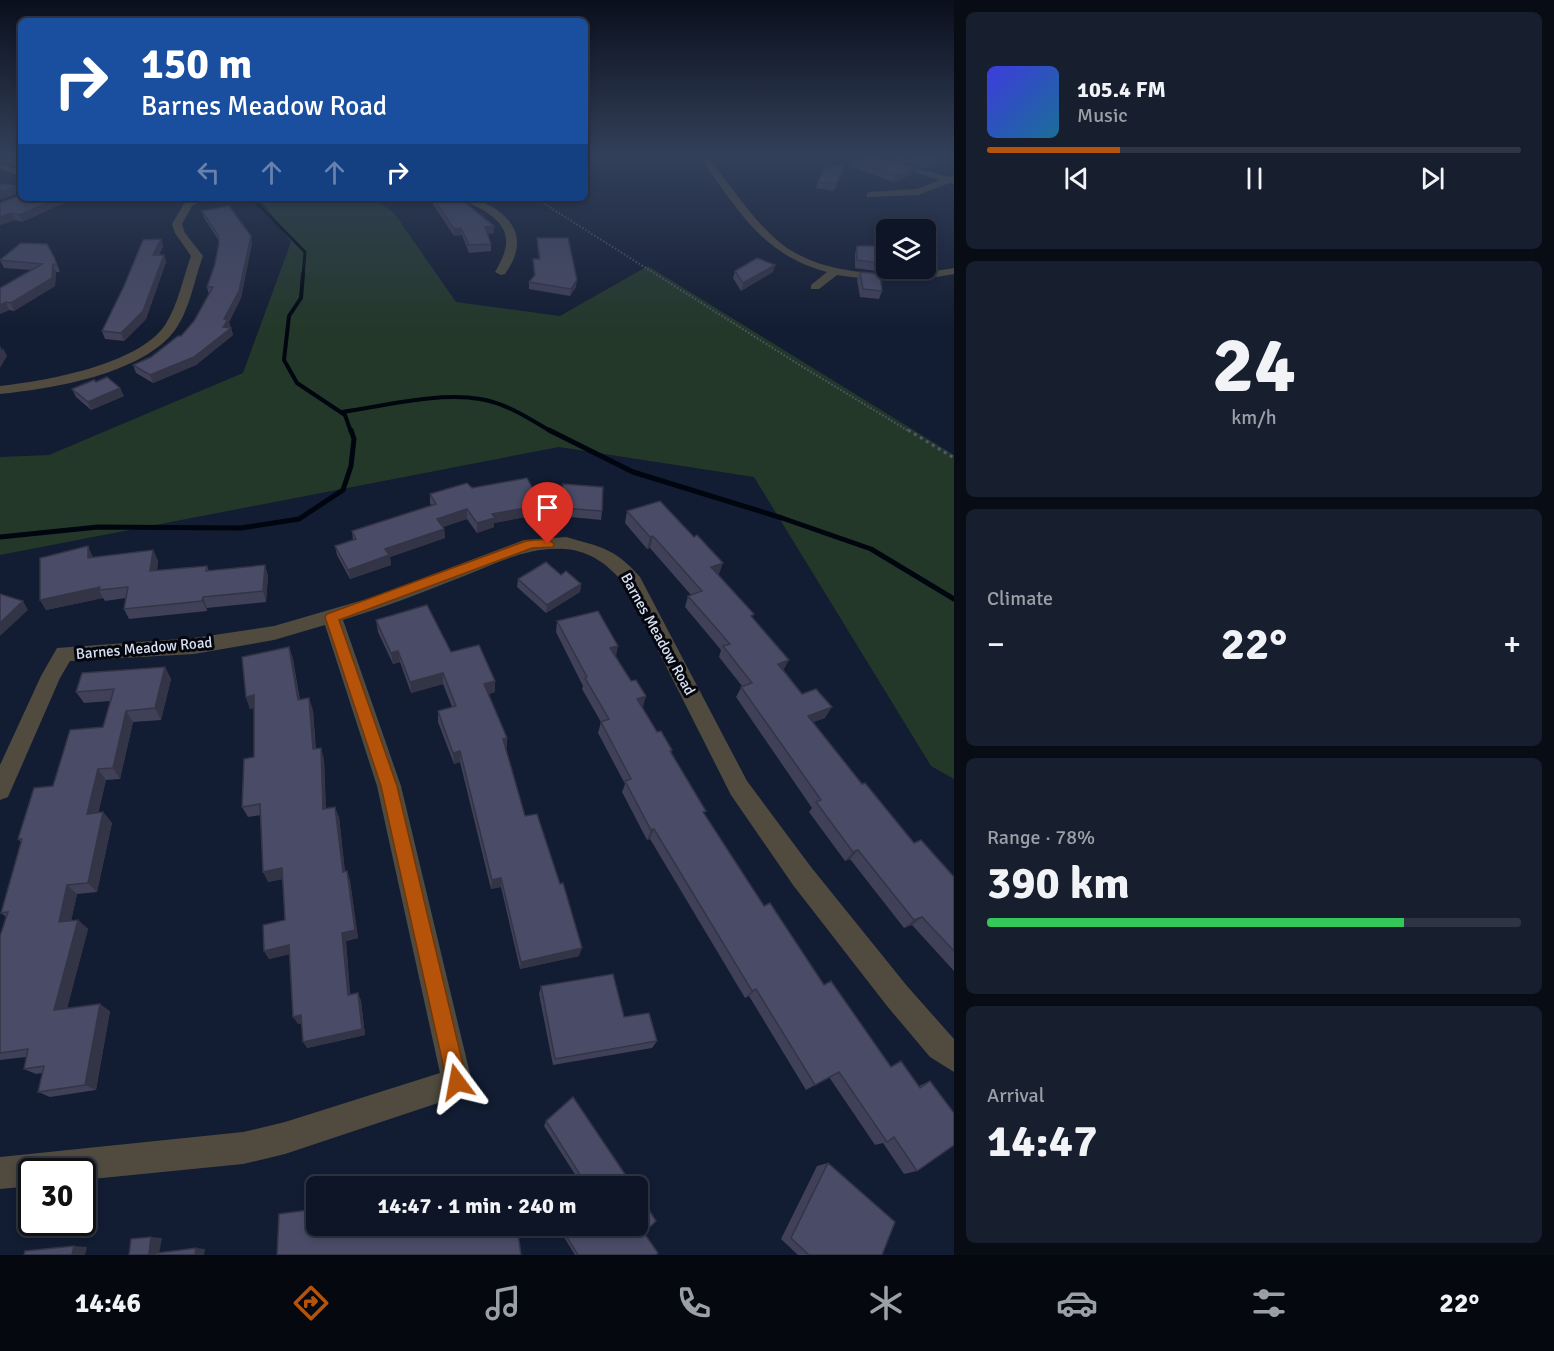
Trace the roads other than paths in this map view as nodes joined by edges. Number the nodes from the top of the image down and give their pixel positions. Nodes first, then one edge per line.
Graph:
1 (183, 215) edge
2 (494, 215) edge
3 (751, 215) edge
4 (836, 270) junction
5 (954, 271) edge
6 (501, 272) dead end
7 (815, 287) dead end
8 (0, 390) edge
9 (332, 617) junction
10 (0, 790) edge
11 (954, 1057) edge
12 (0, 1173) edge

1 - 8 street
2 - 6 street
3 - 4 street
4 - 5 street
4 - 7 street
9 - 10 street, Barnes Meadow Road
9 - 11 street, Barnes Meadow Road
9 - 12 street

